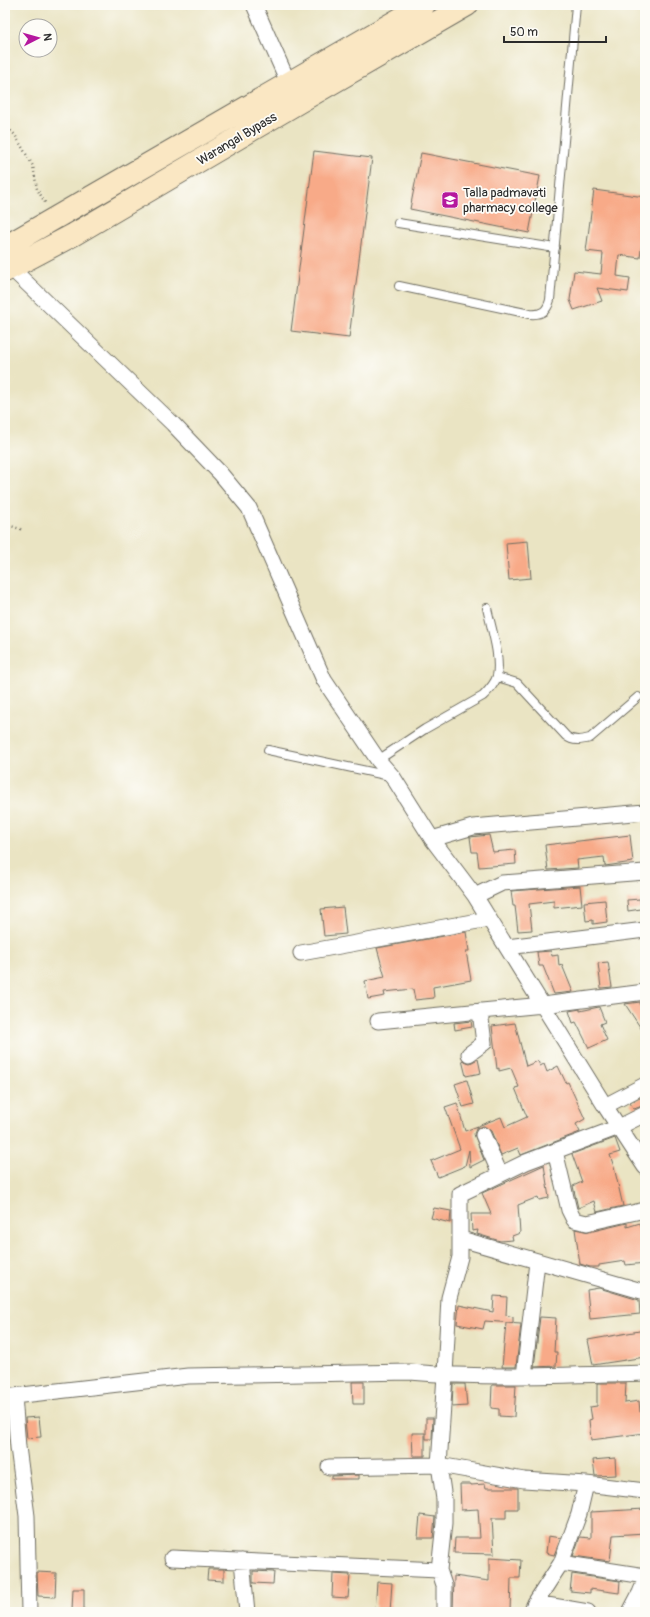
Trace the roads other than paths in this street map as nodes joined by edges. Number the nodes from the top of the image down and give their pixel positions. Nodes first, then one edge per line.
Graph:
1 (254, 5) edge
2 (424, 5) edge
3 (467, 5) edge
4 (576, 5) edge
5 (289, 84) junction
6 (398, 223) dead end
7 (5, 247) edge
8 (554, 248) junction
9 (8, 269) edge
10 (399, 286) dead end
11 (487, 608) dead end
12 (497, 677) junction
13 (638, 698) dead end
14 (268, 750) dead end
15 (378, 760) junction
16 (392, 777) junction
17 (645, 812) edge
18 (432, 839) junction
19 (645, 872) edge
20 (475, 896) junction
21 (489, 919) junction
22 (645, 930) edge
23 (507, 946) junction
24 (301, 953) dead end
25 (645, 992) edge
26 (543, 1005) junction
27 (480, 1011) junction
28 (378, 1021) dead end
29 (469, 1054) dead end
30 (645, 1085) edge
31 (605, 1106) junction
32 (645, 1114) edge
33 (619, 1127) junction
34 (483, 1135) dead end
35 (555, 1151) junction
36 (643, 1161) edge
37 (500, 1174) junction
38 (645, 1210) edge
39 (461, 1240) junction
40 (538, 1262) junction
41 (645, 1292) edge
42 (645, 1373) edge
43 (445, 1375) junction
44 (524, 1376) junction
45 (9, 1397) edge
46 (439, 1465) junction
47 (329, 1467) dead end
48 (586, 1484) junction
49 (645, 1491) edge
50 (172, 1558) dead end
51 (242, 1561) junction
52 (561, 1563) junction
53 (439, 1570) junction
54 (645, 1576) edge
55 (643, 1590) edge
56 (533, 1607) edge
57 (29, 1612) edge
58 (246, 1612) edge
59 (444, 1612) edge
60 (588, 1612) edge
61 (630, 1612) edge

1 - 5 street
2 - 5 main road, Warangal Bypass
3 - 9 main road, Warangal Bypass
4 - 8 lane
5 - 7 main road, Warangal Bypass
6 - 8 lane
8 - 10 lane
9 - 15 street
11 - 12 lane
12 - 13 lane
12 - 15 lane
14 - 16 lane
15 - 16 street
16 - 18 street
17 - 18 street
18 - 20 street
19 - 20 street
20 - 21 street
21 - 23 street
21 - 24 street
22 - 23 street
23 - 26 street
25 - 26 street
26 - 27 street
26 - 31 street
27 - 28 street
27 - 29 street
30 - 31 street
31 - 33 street
32 - 33 street
33 - 35 street
33 - 36 street
34 - 37 street
35 - 37 street
35 - 38 street
37 - 39 street
39 - 40 street
39 - 43 street
40 - 41 street
40 - 44 street
42 - 44 street
43 - 44 street
43 - 45 street
43 - 46 street
45 - 57 street
46 - 47 street
46 - 48 street
46 - 53 street
48 - 49 street
48 - 52 street
50 - 51 street
51 - 53 street
51 - 58 street
52 - 54 street
52 - 56 street
53 - 59 street
55 - 61 street
56 - 60 street

